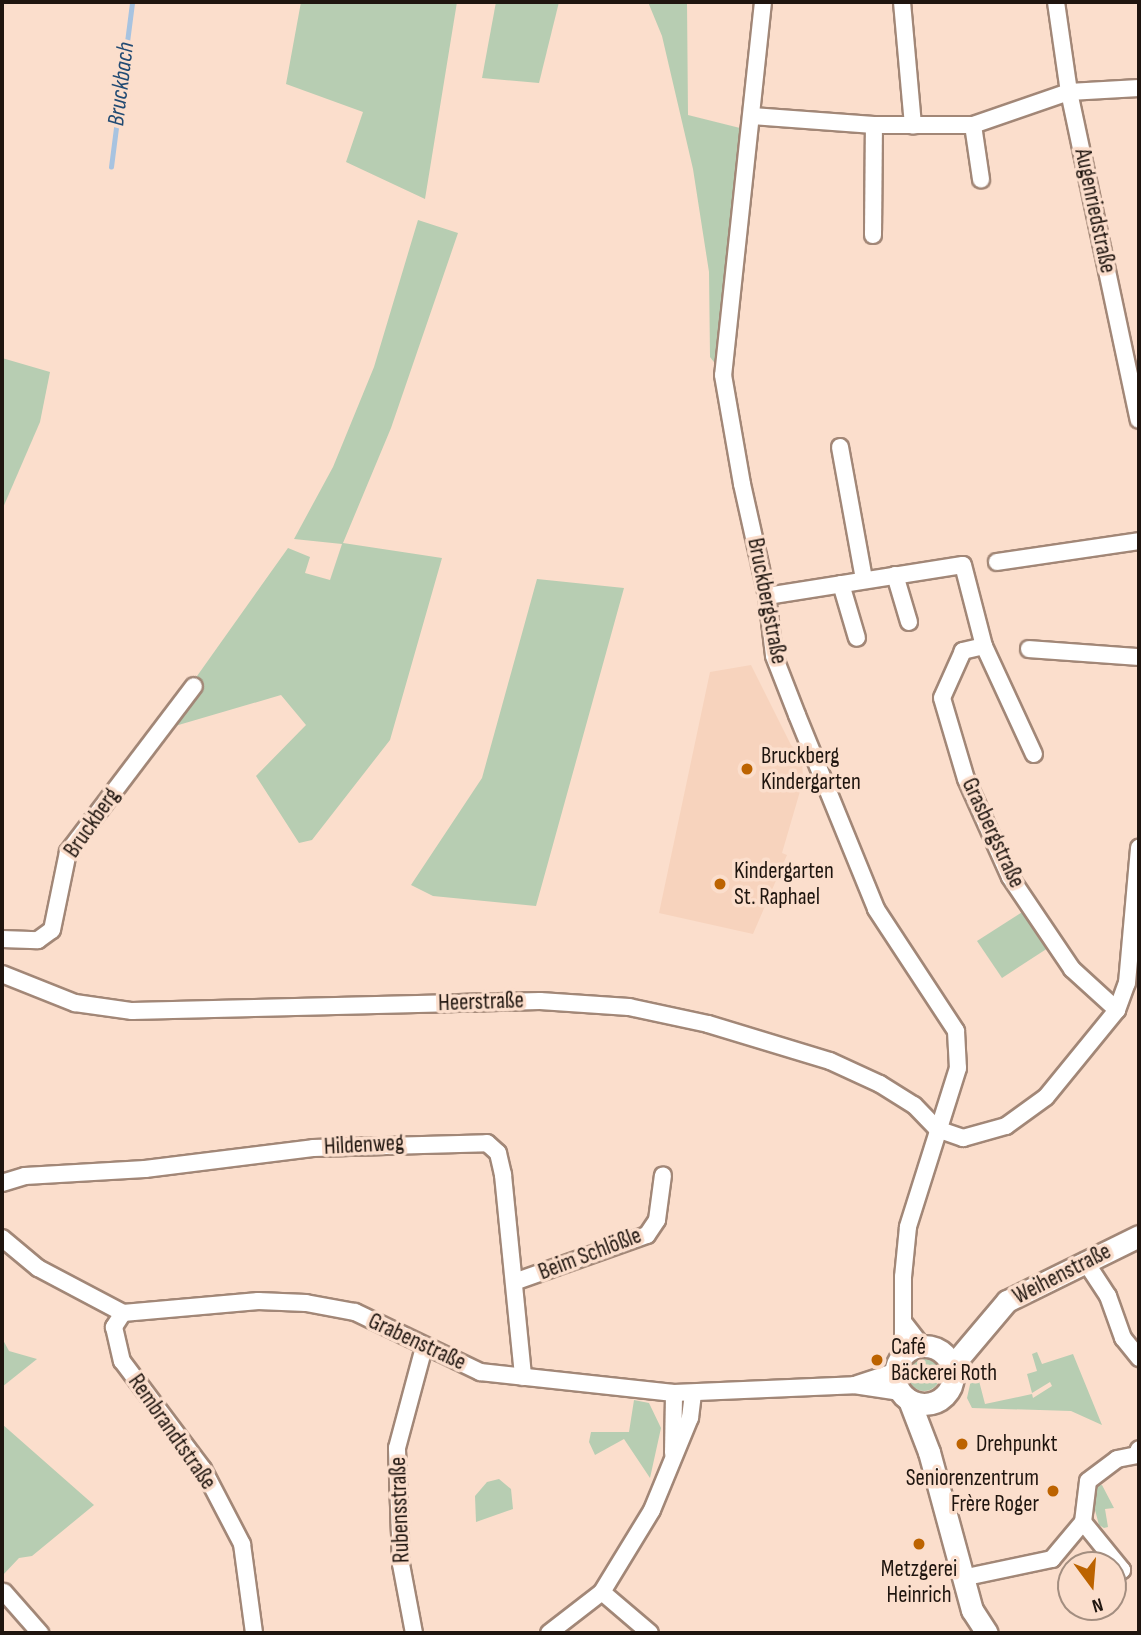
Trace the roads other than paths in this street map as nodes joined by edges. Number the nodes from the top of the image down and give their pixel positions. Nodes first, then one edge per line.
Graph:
1 (763, 2) edge
2 (902, 2) edge
3 (1056, 2) edge
4 (1139, 88) edge
5 (1069, 92) junction
6 (752, 116) junction
7 (874, 125) junction
8 (973, 125) junction
9 (914, 126) junction
10 (981, 179) dead end
11 (873, 235) dead end
12 (1139, 420) edge
13 (840, 447) dead end
14 (1139, 541) edge
15 (997, 562) dead end
16 (895, 575) junction
17 (864, 579) junction
18 (841, 584) junction
19 (767, 596) junction
20 (909, 622) dead end
21 (857, 638) dead end
22 (984, 646) junction
23 (1029, 649) dead end
24 (1139, 657) edge
25 (194, 686) dead end
26 (1034, 754) dead end
27 (1139, 848) edge
28 (2, 939) edge
29 (2, 974) edge
30 (1117, 1010) junction
31 (937, 1129) junction
32 (663, 1175) dead end
33 (2, 1183) edge
34 (1139, 1236) edge
35 (2, 1238) edge
36 (1085, 1261) junction
37 (514, 1282) junction
38 (123, 1313) junction
39 (989, 1319) junction
40 (424, 1347) junction
41 (1139, 1358) edge
42 (952, 1366) junction
43 (911, 1369) junction
44 (523, 1377) junction
45 (674, 1393) junction
46 (693, 1393) junction
47 (934, 1402) junction
48 (929, 1452) junction
49 (1139, 1453) edge
50 (673, 1456) junction
51 (1083, 1522) junction
52 (1107, 1551) edge
53 (962, 1578) junction
54 (4, 1592) dead end
55 (602, 1592) junction
56 (40, 1633) edge
57 (254, 1633) edge
58 (414, 1633) edge
59 (549, 1633) edge
60 (650, 1633) edge
61 (987, 1633) edge

1 - 6 street
2 - 9 street
3 - 5 street, Augenriedstraße
4 - 5 street
5 - 8 street
5 - 12 street, Augenriedstraße
6 - 7 street
6 - 19 street, Bruckbergstraße
7 - 9 street
7 - 11 street
8 - 9 street
8 - 10 street
13 - 17 street
14 - 15 street
16 - 17 street
16 - 20 street
16 - 22 street
17 - 18 street
18 - 19 street
18 - 21 street
19 - 31 street, Bruckbergstraße
22 - 26 street
22 - 30 street, Grasbergstraße
23 - 24 street
25 - 28 street, Bruckberg
27 - 30 street
29 - 31 street, Heerstraße
30 - 31 street
31 - 43 street, Bruckbergstraße
32 - 37 street, Beim Schlößle
33 - 37 street, Hildenweg
34 - 36 main road, Weihenstraße
35 - 38 street
36 - 39 main road, Weihenstraße
36 - 41 street
37 - 44 street, Hildenweg
38 - 40 street, Grabenstraße
38 - 57 street, Rembrandtstraße
39 - 42 main road, Weihenstraße
39 - 43 main road, Weihenstraße
40 - 44 street, Grabenstraße
40 - 58 street, Rubensstraße
42 - 43 main road
42 - 47 main road, Weihenstraße
43 - 46 street, Grabenstraße
43 - 47 main road
43 - 48 main road
44 - 45 street, Grabenstraße
45 - 46 street, Grabenstraße
45 - 50 street
46 - 50 street
47 - 48 main road
48 - 53 main road
49 - 51 street
50 - 55 street
51 - 52 street
51 - 53 street
53 - 61 main road
54 - 56 street
55 - 59 street
55 - 60 street

